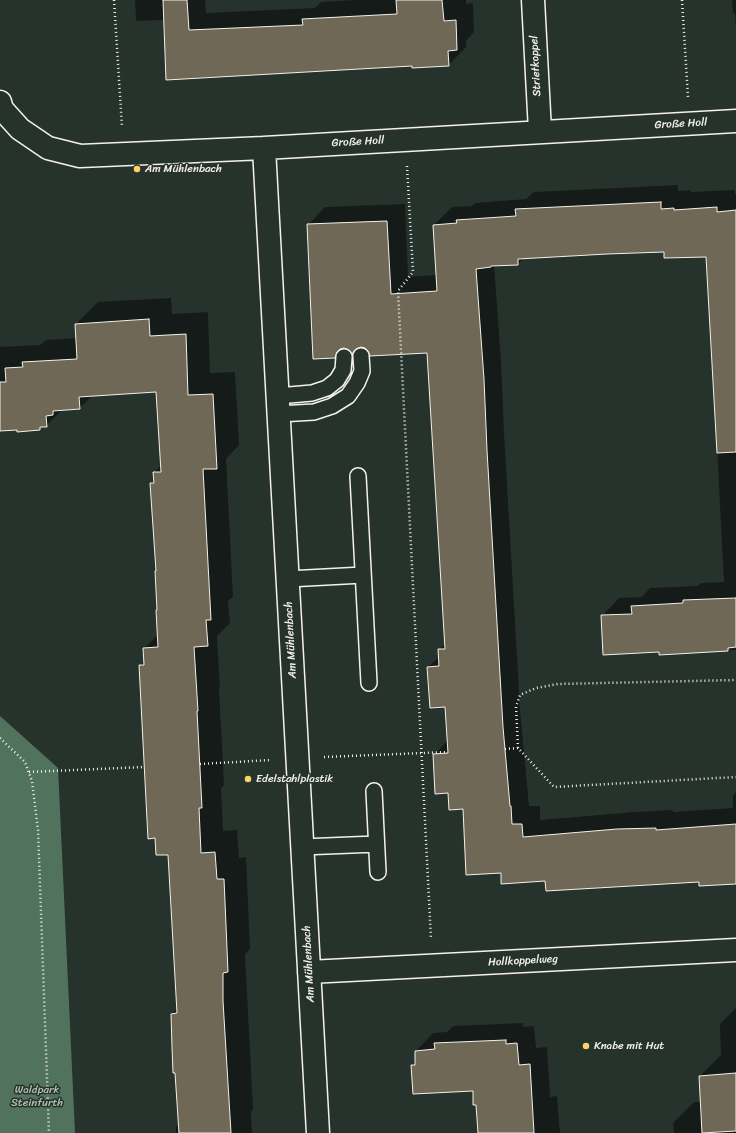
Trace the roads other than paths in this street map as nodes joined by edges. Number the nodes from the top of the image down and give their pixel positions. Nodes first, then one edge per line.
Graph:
1 (533, 0) edge
2 (0, 102) edge
3 (736, 121) edge
4 (540, 131) junction
5 (264, 148) junction
6 (361, 356) dead end
7 (344, 357) dead end
8 (278, 405) junction
9 (358, 476) dead end
10 (363, 575) junction
11 (288, 579) junction
12 (369, 683) dead end
13 (374, 791) dead end
14 (376, 844) junction
15 (302, 847) junction
16 (378, 872) dead end
17 (736, 950) edge
18 (309, 972) junction
19 (318, 1133) edge

1 - 4 street, Strietkoppel
2 - 5 street, Große Holl
3 - 4 street, Große Holl
4 - 5 street, Große Holl
5 - 8 street, Am Mühlenbach
6 - 8 lane
7 - 8 lane
8 - 11 street, Am Mühlenbach
9 - 10 lane
10 - 11 lane
10 - 12 lane
11 - 15 street, Am Mühlenbach
13 - 14 lane
14 - 15 lane
14 - 16 lane
15 - 18 street, Am Mühlenbach
17 - 18 street, Hollkoppelweg
18 - 19 street, Am Mühlenbach

